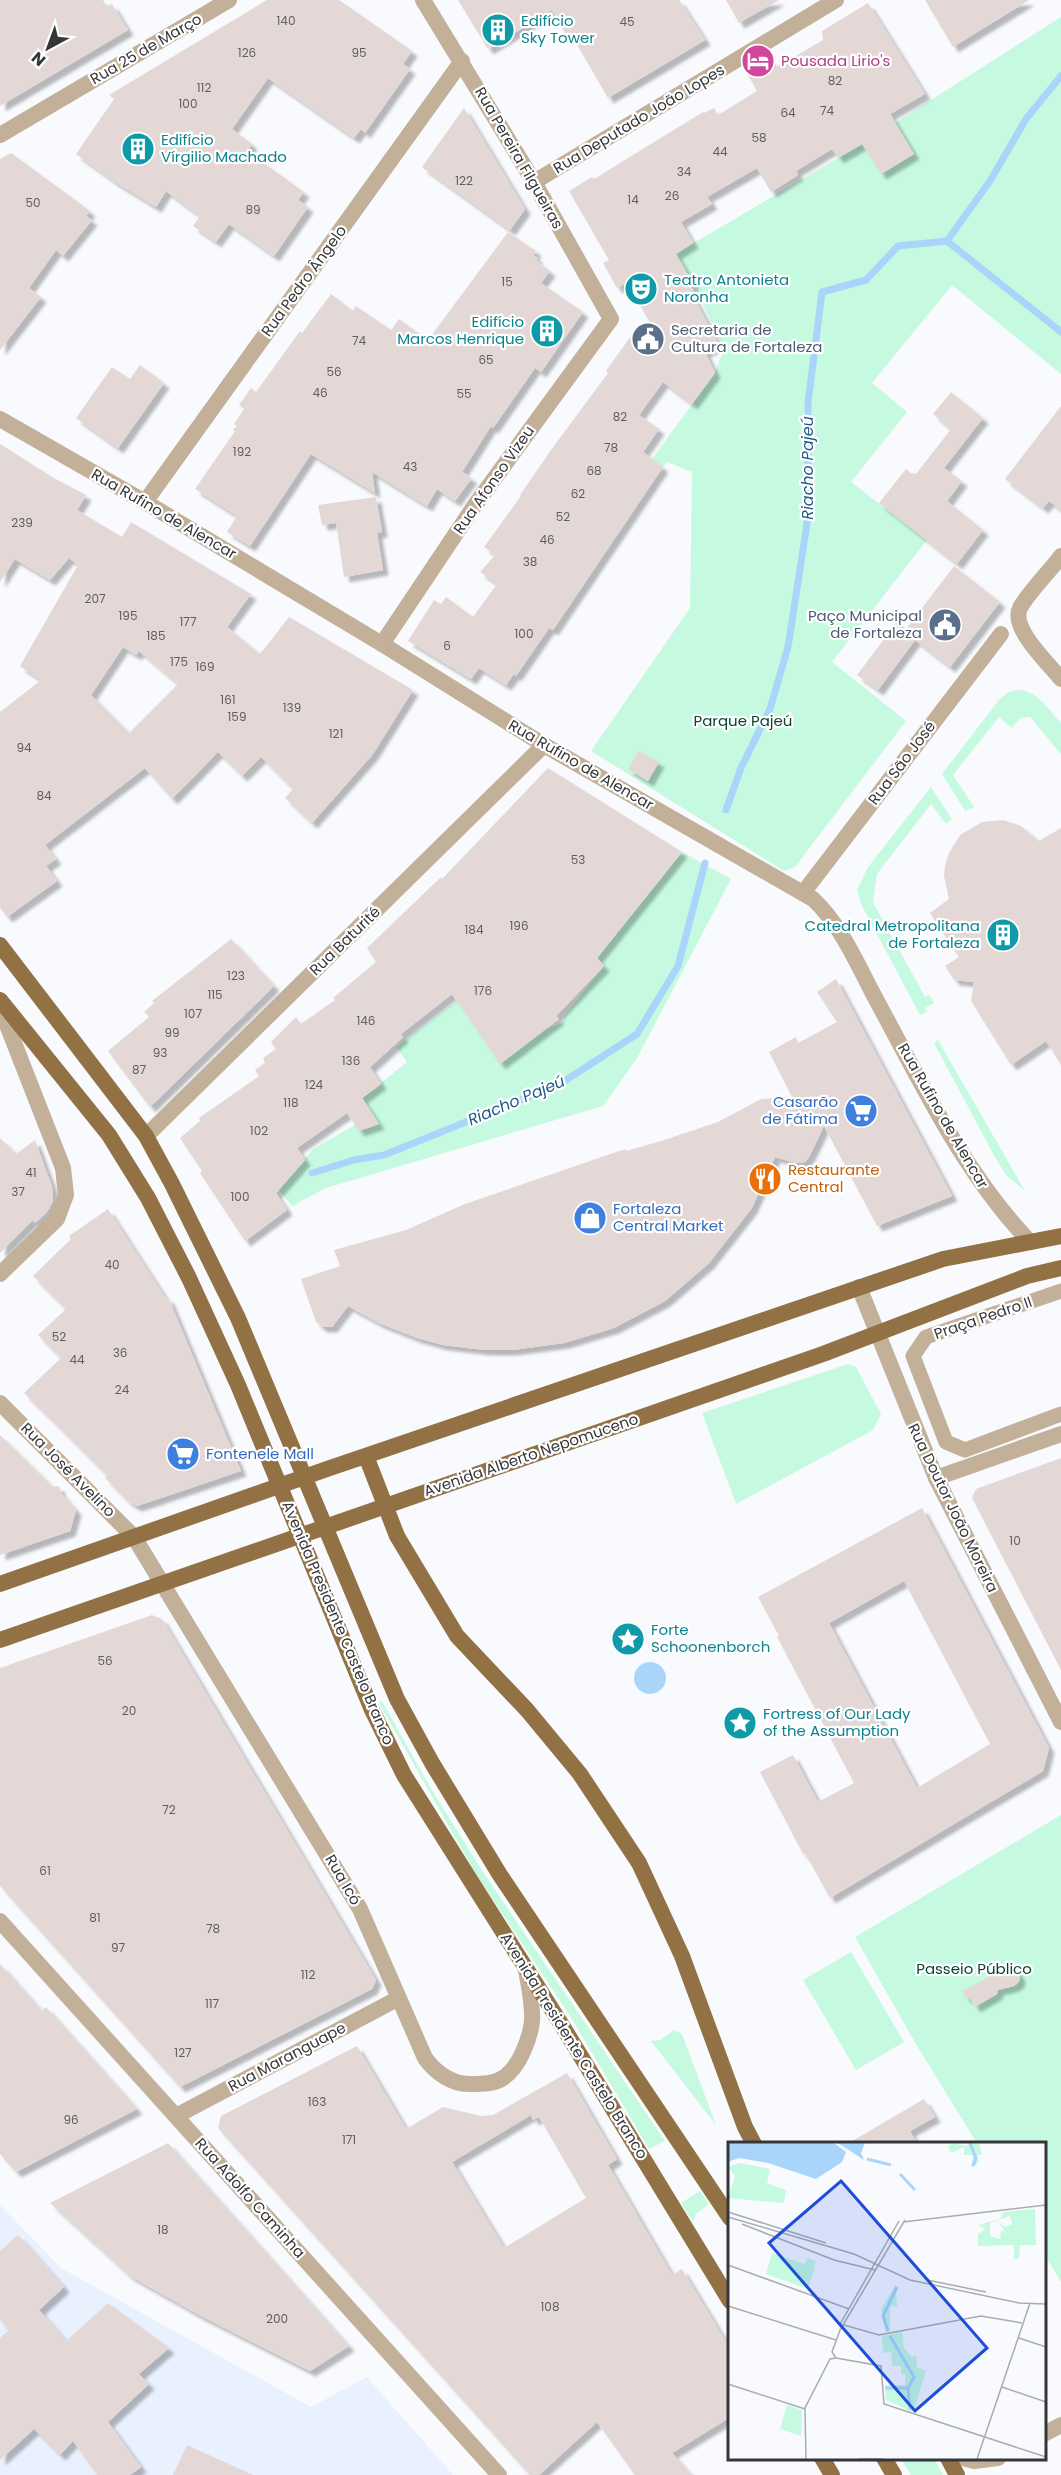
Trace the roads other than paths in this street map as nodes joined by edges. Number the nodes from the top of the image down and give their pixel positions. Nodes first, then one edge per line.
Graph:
1 (229, 0) edge
2 (423, 0) edge
3 (836, 0) edge
4 (462, 61) junction
5 (0, 135) edge
6 (534, 182) junction
7 (611, 319) joint
8 (0, 419) edge
9 (146, 502) junction
10 (1061, 556) edge
11 (1001, 634) dead end
12 (382, 644) junction
13 (1061, 679) edge
14 (544, 745) junction
15 (804, 893) junction
16 (0, 945) edge
17 (0, 1000) edge
18 (0, 1007) edge
19 (146, 1136) junction
20 (1061, 1236) edge
21 (1030, 1242) junction
22 (1061, 1268) edge
23 (0, 1274) edge
24 (859, 1287) junction
25 (1061, 1291) edge
26 (876, 1333) junction
27 (0, 1403) edge
28 (1061, 1414) edge
29 (1061, 1434) edge
30 (366, 1456) junction
31 (936, 1478) junction
32 (385, 1506) junction
33 (134, 1537) junction
34 (0, 1584) edge
35 (164, 1584) junction
36 (0, 1640) edge
37 (1061, 1722) edge
38 (0, 1921) edge
39 (526, 1970) junction
40 (399, 1998) junction
41 (176, 2116) junction
42 (753, 2142) edge
43 (728, 2217) edge
44 (728, 2299) edge
45 (1061, 2425) edge
46 (1046, 2433) edge
47 (823, 2460) edge
48 (885, 2460) edge
49 (949, 2460) edge
50 (968, 2460) edge
51 (986, 2460) edge
52 (499, 2475) edge
53 (832, 2475) edge
54 (894, 2475) edge
55 (957, 2475) edge

1 - 5 street, Rua 25 de Março
2 - 4 street, Rua Pereira Filgueiras
3 - 6 street, Rua Deputado João Lopes
4 - 6 street, Rua Pereira Filgueiras
4 - 9 street, Rua Pedro Ângelo
6 - 7 street, Rua Pereira Filgueiras
7 - 12 street, Rua Afonso Vizeu
8 - 9 street, Rua Rufino de Alencar
9 - 12 street, Rua Rufino de Alencar
10 - 13 street
11 - 15 street, Rua São José
12 - 14 street, Rua Rufino de Alencar
14 - 15 street, Rua Rufino de Alencar
14 - 19 street, Rua Baturité
15 - 21 street, Rua Rufino de Alencar
16 - 19 main road, Avenida Presidente Castelo Branco
17 - 39 main road, Avenida Presidente Castelo Branco
18 - 23 street
19 - 43 main road, Avenida Presidente Castelo Branco
20 - 21 main road
21 - 24 main road
22 - 26 main road, Avenida Alberto Nepomuceno
24 - 26 street, Rua Doutor João Moreira
24 - 30 main road
25 - 28 street, Praça Pedro II
26 - 31 street, Rua Doutor João Moreira
26 - 32 main road, Avenida Alberto Nepomuceno
27 - 33 street, Rua José Avelino
29 - 31 street
30 - 32 main road
30 - 33 main road
31 - 37 street, Rua Doutor João Moreira
32 - 35 main road, Avenida Alberto Nepomuceno
32 - 42 main road
33 - 34 main road
33 - 35 street, Rua Icó
35 - 36 main road, Avenida Alberto Nepomuceno
35 - 40 street, Rua Icó
38 - 41 street, Rua Adolfo Caminha
39 - 40 street, Rua Icó
39 - 44 main road, Avenida Presidente Castelo Branco
40 - 41 street, Rua Maranguape
41 - 52 street, Rua Adolfo Caminha
45 - 46 street
47 - 53 main road
48 - 54 main road
49 - 55 main road
50 - 51 street

